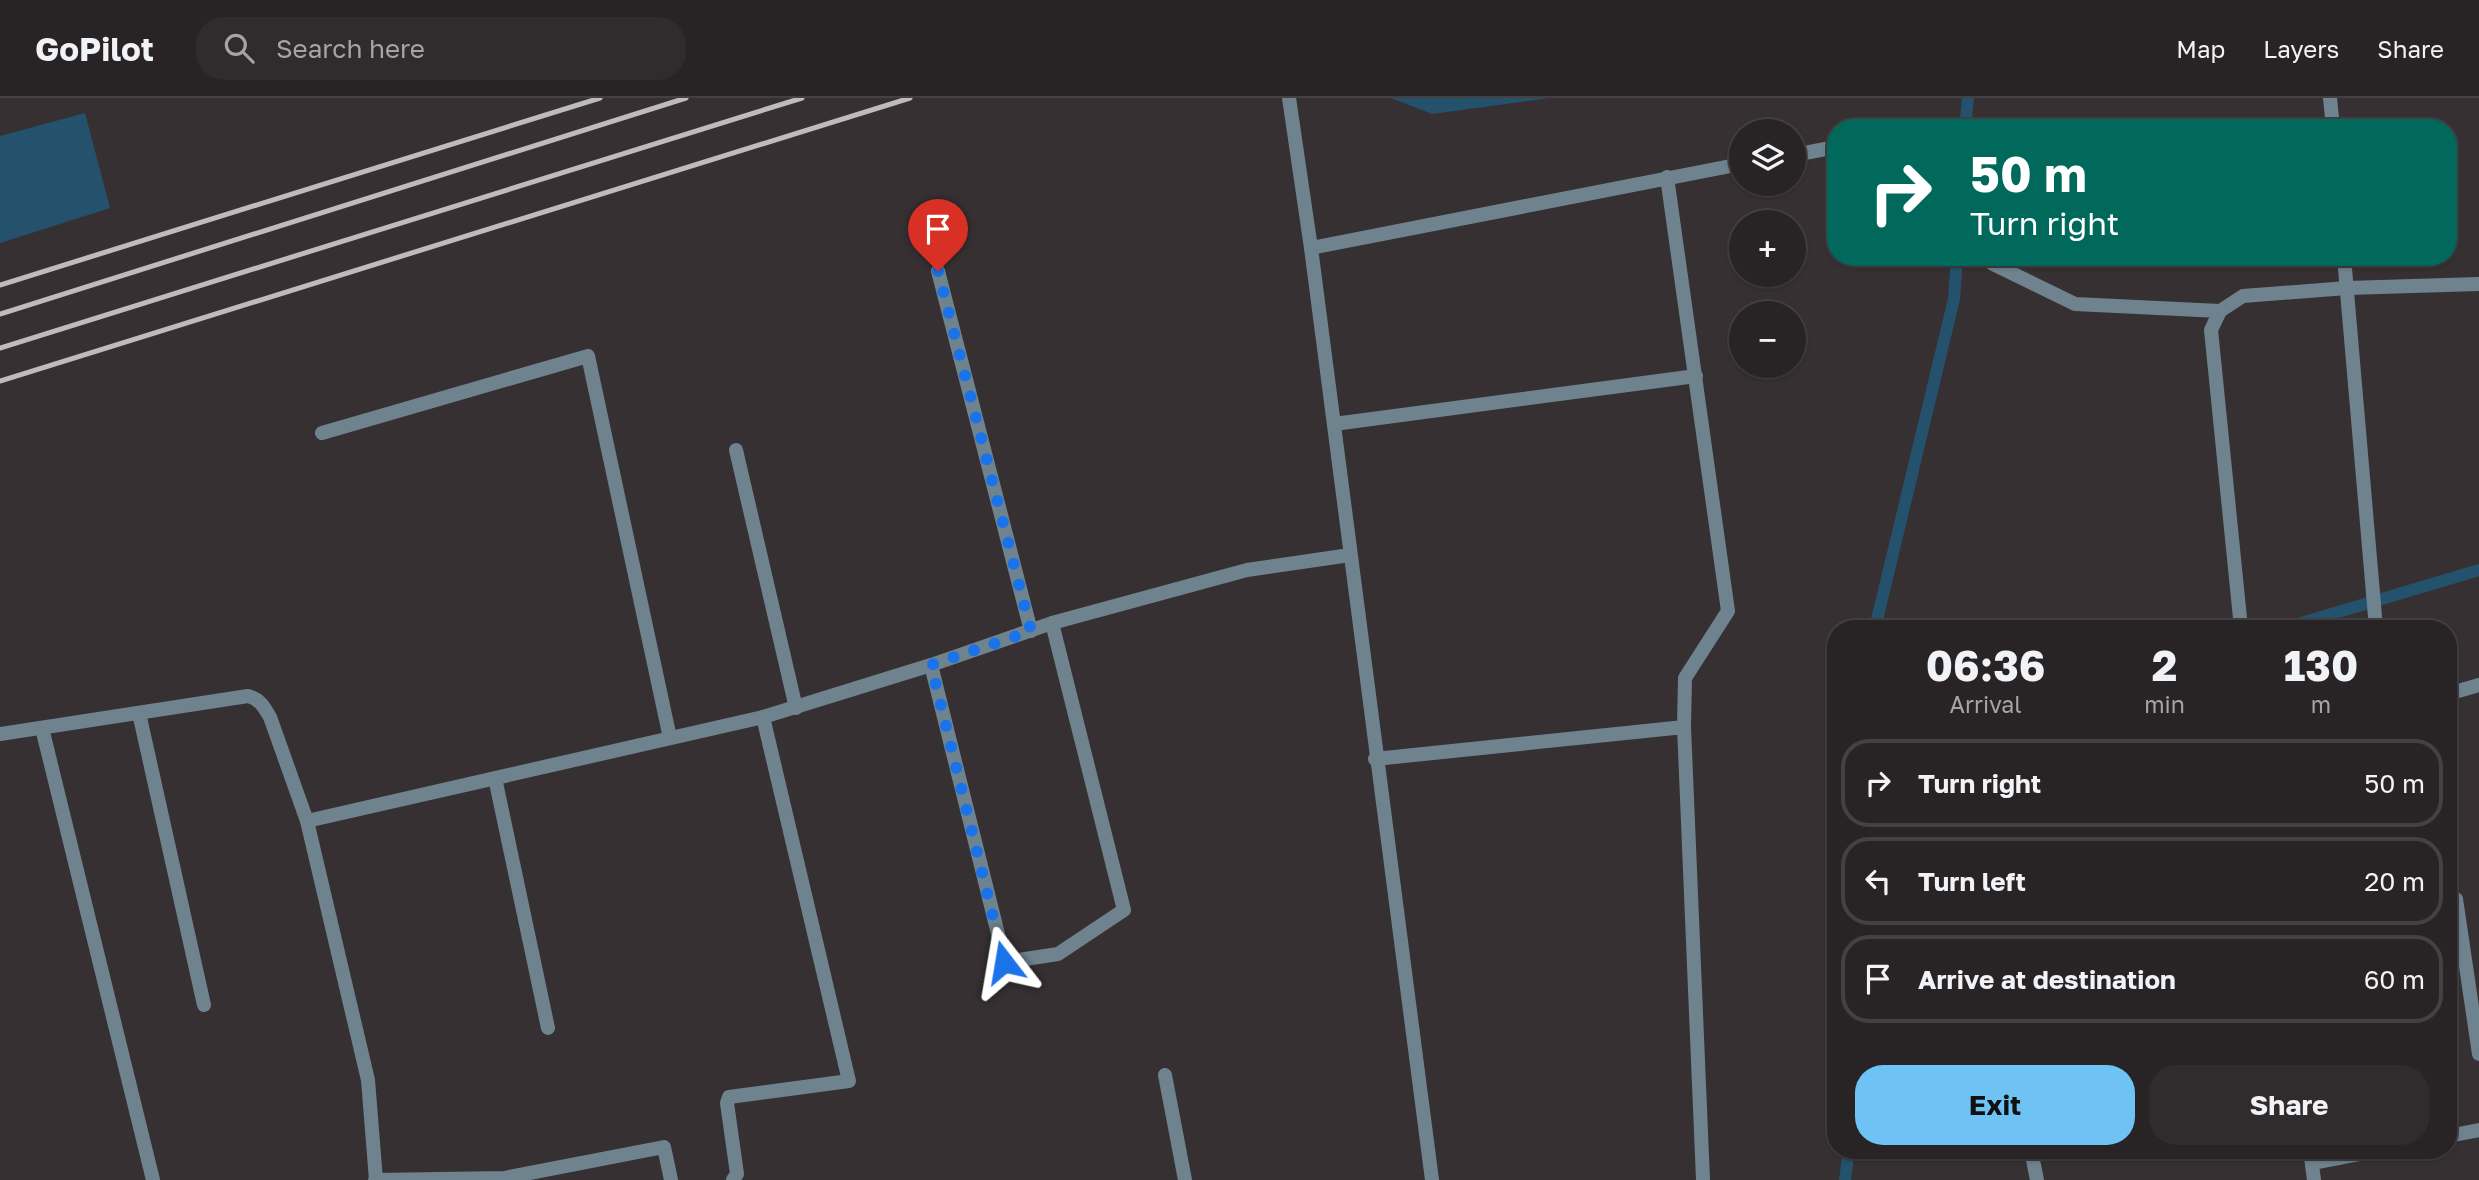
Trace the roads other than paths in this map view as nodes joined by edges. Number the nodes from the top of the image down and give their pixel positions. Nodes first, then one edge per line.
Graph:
1 (1289, 98) edge
2 (2330, 98) edge
3 (2332, 119) edge
4 (1827, 150) edge
5 (1806, 153) edge
6 (1729, 166) edge
7 (1667, 177) junction
8 (1311, 248) junction
9 (1997, 266) edge
10 (2345, 266) edge
11 (938, 271) dead end
12 (2479, 284) edge
13 (2347, 288) junction
14 (2220, 311) junction
15 (1696, 376) junction
16 (1334, 424) junction
17 (322, 433) dead end
18 (736, 450) dead end
19 (1350, 555) junction
20 (2240, 620) edge
21 (2375, 620) edge
22 (1052, 623) junction
23 (1031, 631) junction
24 (931, 665) junction
25 (2479, 685) edge
26 (2457, 691) edge
27 (796, 708) junction
28 (139, 713) junction
29 (763, 717) junction
30 (1684, 727) junction
31 (41, 728) junction
32 (0, 734) edge
33 (670, 738) junction
34 (1376, 759) junction
35 (495, 778) junction
36 (307, 821) junction
37 (2457, 906) edge
38 (204, 1004) dead end
39 (548, 1028) dead end
40 (2479, 1054) edge
41 (1165, 1075) dead end
42 (2479, 1130) edge
43 (2457, 1134) edge
44 (2033, 1159) edge
45 (2311, 1159) edge
46 (153, 1180) edge
47 (375, 1180) edge
48 (671, 1180) edge
49 (733, 1180) edge
50 (1185, 1180) edge
51 (1432, 1180) edge
52 (1703, 1180) edge
53 (2037, 1180) edge
54 (2314, 1180) edge

1 - 8 street
2 - 3 street
4 - 5 street
6 - 7 street
7 - 8 street
7 - 15 street
8 - 16 street
9 - 14 street
10 - 13 street
11 - 23 street
12 - 13 street
13 - 14 street
13 - 21 street
14 - 20 street
15 - 16 street
15 - 30 street
16 - 19 street
17 - 33 street
18 - 27 street
19 - 22 street
19 - 34 street
22 - 23 street
22 - 24 street
23 - 24 street
24 - 27 street
25 - 26 street
27 - 29 street
28 - 31 street
28 - 36 street
28 - 38 street
29 - 33 street
29 - 49 street
30 - 34 street
30 - 52 street
31 - 32 street
31 - 46 street
33 - 35 street
34 - 51 street
35 - 36 street
35 - 39 street
36 - 47 street
37 - 40 street
41 - 50 street
42 - 43 street
44 - 53 street
45 - 54 street
47 - 48 street

